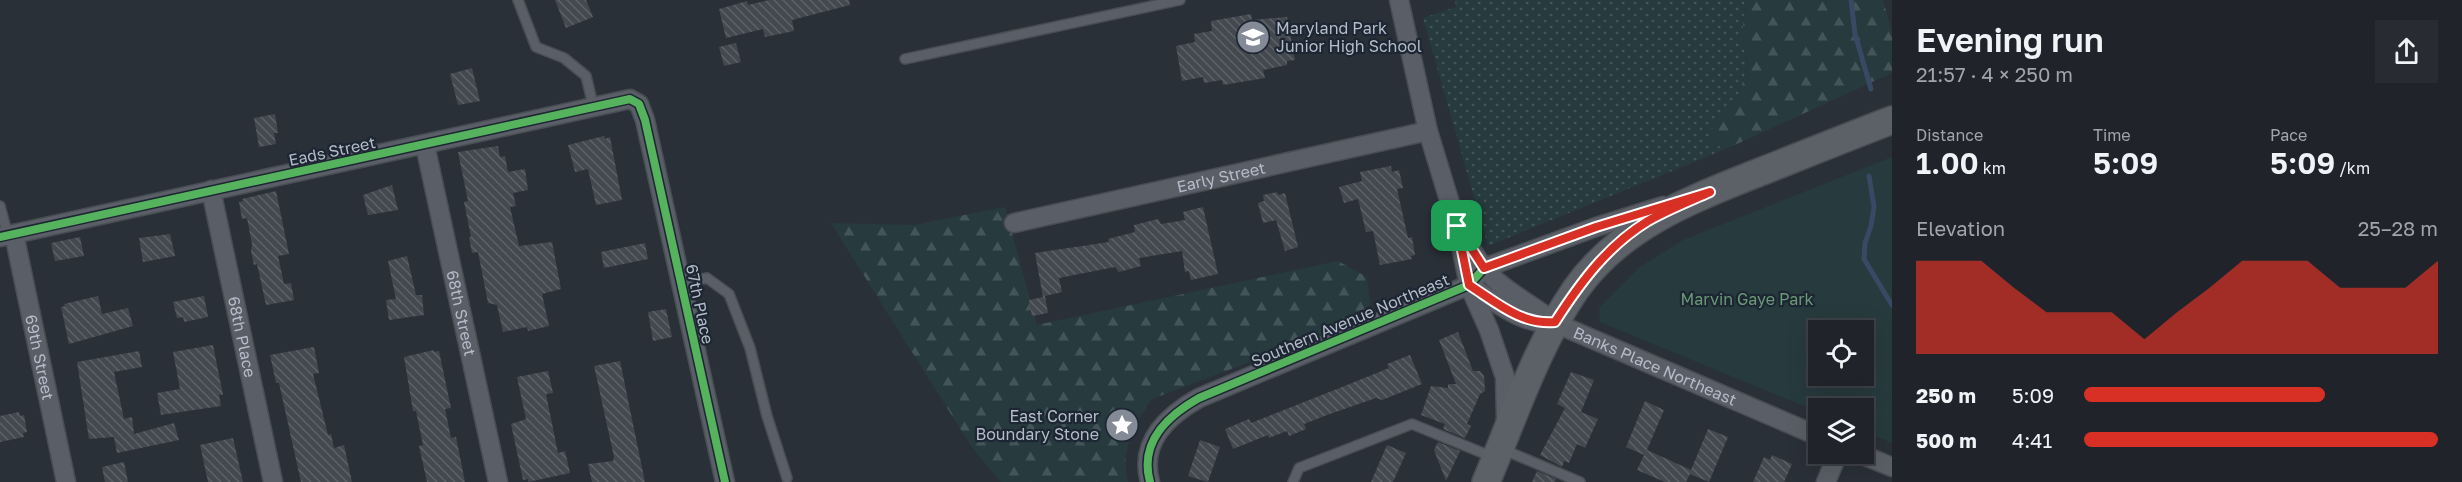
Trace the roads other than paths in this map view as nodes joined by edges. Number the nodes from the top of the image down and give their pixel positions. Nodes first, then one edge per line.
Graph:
1 (518, 0) edge
2 (1180, 0) edge
3 (1399, 0) edge
4 (905, 59) dead end
5 (593, 105) junction
6 (1892, 120) edge
7 (1428, 131) junction
8 (648, 133) joint
9 (425, 145) junction
10 (211, 190) junction
11 (1710, 192) junction
12 (0, 206) edge
13 (1014, 223) dead end
14 (1457, 226) junction
15 (7, 236) edge
16 (1484, 268) junction
17 (682, 283) junction
18 (1469, 285) junction
19 (1555, 322) junction
20 (1808, 432) edge
21 (1874, 460) edge
22 (1494, 463) edge
23 (1833, 464) edge
24 (1892, 467) edge
25 (787, 478) dead end
26 (66, 482) edge
27 (273, 482) edge
28 (498, 482) edge
29 (725, 482) edge
30 (1150, 482) edge
31 (1293, 482) edge
32 (1580, 482) edge
33 (1826, 482) edge

1 - 5 lane
2 - 4 lane
3 - 7 street
5 - 8 street, Eads Street
5 - 9 street, Eads Street
6 - 11 main road, Southern Avenue Northeast
7 - 13 street, Early Street
7 - 14 street
8 - 17 street, 67th Place
9 - 10 street, Eads Street
9 - 28 street, 68th Street
10 - 15 street, Eads Street
10 - 27 street, 68th Place
11 - 16 street, Southern Avenue Northeast
11 - 19 main road
12 - 15 lane
14 - 16 street, Banks Place Northeast
14 - 18 street
15 - 26 street, 69th Street
16 - 18 street, Southern Avenue Northeast
16 - 19 street, Banks Place Northeast
17 - 25 lane
17 - 29 street, 67th Place
18 - 19 street
18 - 22 street
18 - 30 street, Southern Avenue Northeast
19 - 20 street, Banks Place Northeast
19 - 22 main road
21 - 24 street
22 - 31 lane
22 - 32 lane
23 - 33 street

